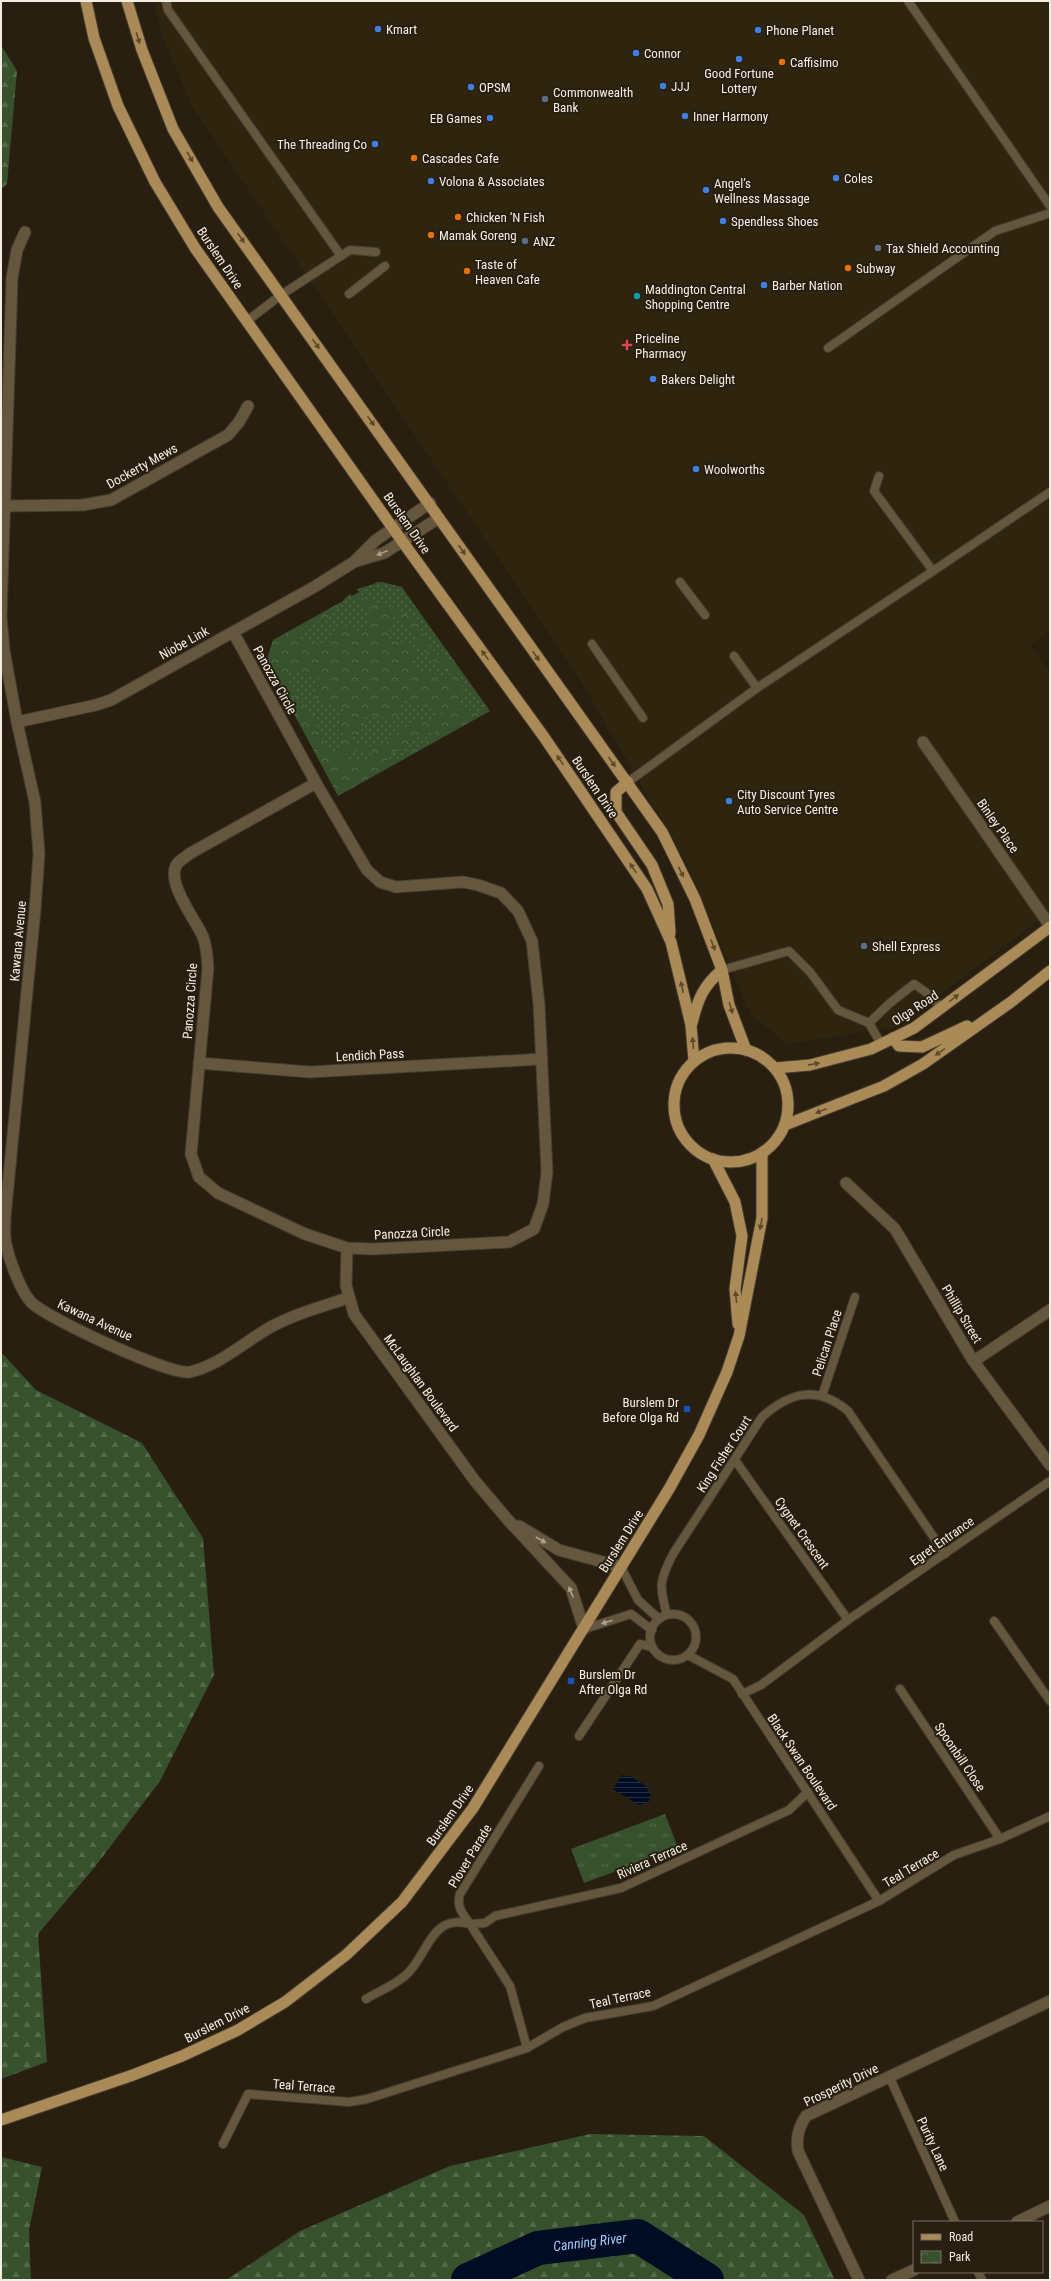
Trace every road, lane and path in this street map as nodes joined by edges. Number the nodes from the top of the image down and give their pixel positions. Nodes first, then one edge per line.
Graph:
1 (86, 1) edge
2 (127, 1) edge
3 (166, 1) edge
4 (908, 1) edge
5 (1050, 206) edge
6 (1050, 212) edge
7 (25, 232) dead end
8 (376, 252) dead end
9 (341, 256) junction
10 (385, 266) dead end
11 (349, 294) dead end
12 (281, 295) junction
13 (247, 321) junction
14 (828, 348) dead end
15 (248, 406) dead end
16 (879, 476) dead end
17 (1050, 492) edge
18 (430, 504) junction
19 (5, 506) junction
20 (439, 518) junction
21 (394, 529) junction
22 (402, 541) junction
23 (354, 562) junction
24 (933, 571) junction
25 (680, 582) dead end
26 (705, 615) dead end
27 (233, 632) junction
28 (592, 644) dead end
29 (734, 656) dead end
30 (758, 688) junction
31 (643, 718) dead end
32 (17, 722) junction
33 (923, 742) dead end
34 (628, 782) junction
35 (316, 783) junction
36 (1050, 926) edge
37 (671, 942) junction
38 (722, 970) junction
39 (1050, 971) edge
40 (1011, 1002) junction
41 (941, 1008) junction
42 (869, 1023) junction
43 (691, 1025) junction
44 (893, 1038) junction
45 (881, 1044) junction
46 (746, 1050) junction
47 (542, 1059) junction
48 (694, 1061) junction
49 (199, 1063) junction
50 (775, 1068) junction
51 (785, 1125) junction
52 (762, 1153) junction
53 (713, 1159) junction
54 (846, 1183) dead end
55 (347, 1248) junction
56 (855, 1297) dead end
57 (348, 1298) junction
58 (1050, 1310) edge
59 (740, 1336) junction
60 (974, 1361) junction
61 (822, 1396) junction
62 (735, 1460) junction
63 (1050, 1465) edge
64 (1050, 1481) edge
65 (508, 1520) junction
66 (944, 1554) junction
67 (621, 1567) junction
68 (663, 1617) junction
69 (848, 1620) junction
70 (994, 1621) dead end
71 (584, 1629) junction
72 (652, 1630) junction
73 (652, 1647) junction
74 (688, 1655) junction
75 (900, 1689) dead end
76 (742, 1694) junction
77 (1050, 1700) edge
78 (579, 1736) dead end
79 (539, 1766) dead end
80 (808, 1792) junction
81 (1050, 1816) edge
82 (1000, 1839) junction
83 (880, 1901) junction
84 (470, 1924) junction
85 (366, 1999) dead end
86 (1050, 2001) edge
87 (526, 2048) junction
88 (889, 2076) junction
89 (1, 2120) edge
90 (222, 2144) dead end
91 (1050, 2206) edge
92 (955, 2221) edge
93 (1019, 2221) edge
94 (913, 2270) edge
95 (859, 2280) edge
96 (892, 2280) edge

1 - 13 main road, Burslem Drive
2 -> 12 main road
3 - 9 lane
4 - 5 lane
6 - 14 lane
7 - 19 street, Kawana Avenue
8 - 9 lane
9 - 12 lane
10 - 11 lane
12 - 13 lane
12 -> 18 main road
13 - 21 main road, Burslem Drive
15 - 19 street, Dockerty Mews
16 - 24 lane
17 - 24 lane
18 - 20 main road
18 - 21 street, Niobe Link
19 - 32 street, Kawana Avenue
20 - 22 street, Niobe Link
20 -> 34 main road
21 - 22 main road, Burslem Drive
21 - 23 street, Niobe Link
22 -> 23 street, Niobe Link
37 -> 22 main road, Burslem Drive
23 - 27 street, Niobe Link
24 - 30 lane
25 - 26 lane
27 - 32 street, Niobe Link
27 - 35 street, Panozza Circle
28 - 31 lane
29 - 30 lane
30 - 34 lane
32 - 57 street, Kawana Avenue
33 - 36 street, Binley Place
34 - 37 main road
34 -> 38 main road
35 - 47 street, Panozza Circle
35 - 49 street, Panozza Circle
41 -> 36 main road, Olga Road
43 -> 37 main road, Burslem Drive
38 - 42 lane
38 - 43 main road
38 -> 46 main road
39 - 40 main road
40 - 44 main road
40 -> 51 main road
41 - 42 lane
41 - 44 main road, Olga Road
42 - 45 lane
48 -> 43 main road, Burslem Drive
44 - 45 main road, Olga Road
50 -> 45 main road, Olga Road
46 - 48 main road
46 - 50 main road
47 - 49 street, Lendich Pass
47 - 55 street, Panozza Circle
48 - 53 main road
49 - 55 street, Panozza Circle
50 - 51 main road
51 - 52 main road
52 - 53 main road
52 -> 59 main road, Burslem Drive
59 -> 53 main road, Burslem Drive
54 - 60 street, Phillip Street
55 - 57 street, McLaughlan Boulevard
56 - 61 lane, Pelican Place
57 - 65 street, McLaughlan Boulevard
58 - 60 street
59 - 67 main road, Burslem Drive
60 - 63 street, Phillip Street
61 - 62 lane, King Fisher Court
61 - 66 lane, King Fisher Court
62 - 68 lane, King Fisher Court
62 - 69 lane, Cygnet Crescent
64 - 66 lane, Egret Entrance
65 -> 67 street, McLaughlan Boulevard
71 -> 65 street, McLaughlan Boulevard
66 - 69 lane, Egret Entrance
67 - 68 lane
67 - 71 main road, Burslem Drive
68 - 72 lane
68 - 74 lane
69 - 76 lane, Egret Entrance
70 - 77 lane
72 -> 71 lane
71 - 89 main road, Burslem Drive
72 - 73 lane
73 - 74 lane
73 - 78 lane
74 - 76 lane, Black Swan Boulevard
75 - 82 lane, Spoonbill Close
76 - 80 lane, Black Swan Boulevard
79 - 84 lane, Plover Parade
80 - 83 lane, Black Swan Boulevard
80 - 84 lane, Riviera Terrace
81 - 82 lane, Teal Terrace
82 - 83 lane, Teal Terrace
83 - 87 lane, Teal Terrace
84 - 85 lane
84 - 87 lane, Plover Parade
86 - 88 street, Prosperity Drive
87 - 90 lane, Teal Terrace
88 - 92 lane, Purity Lane
88 - 95 street, Prosperity Drive
91 - 93 street
94 - 96 street

